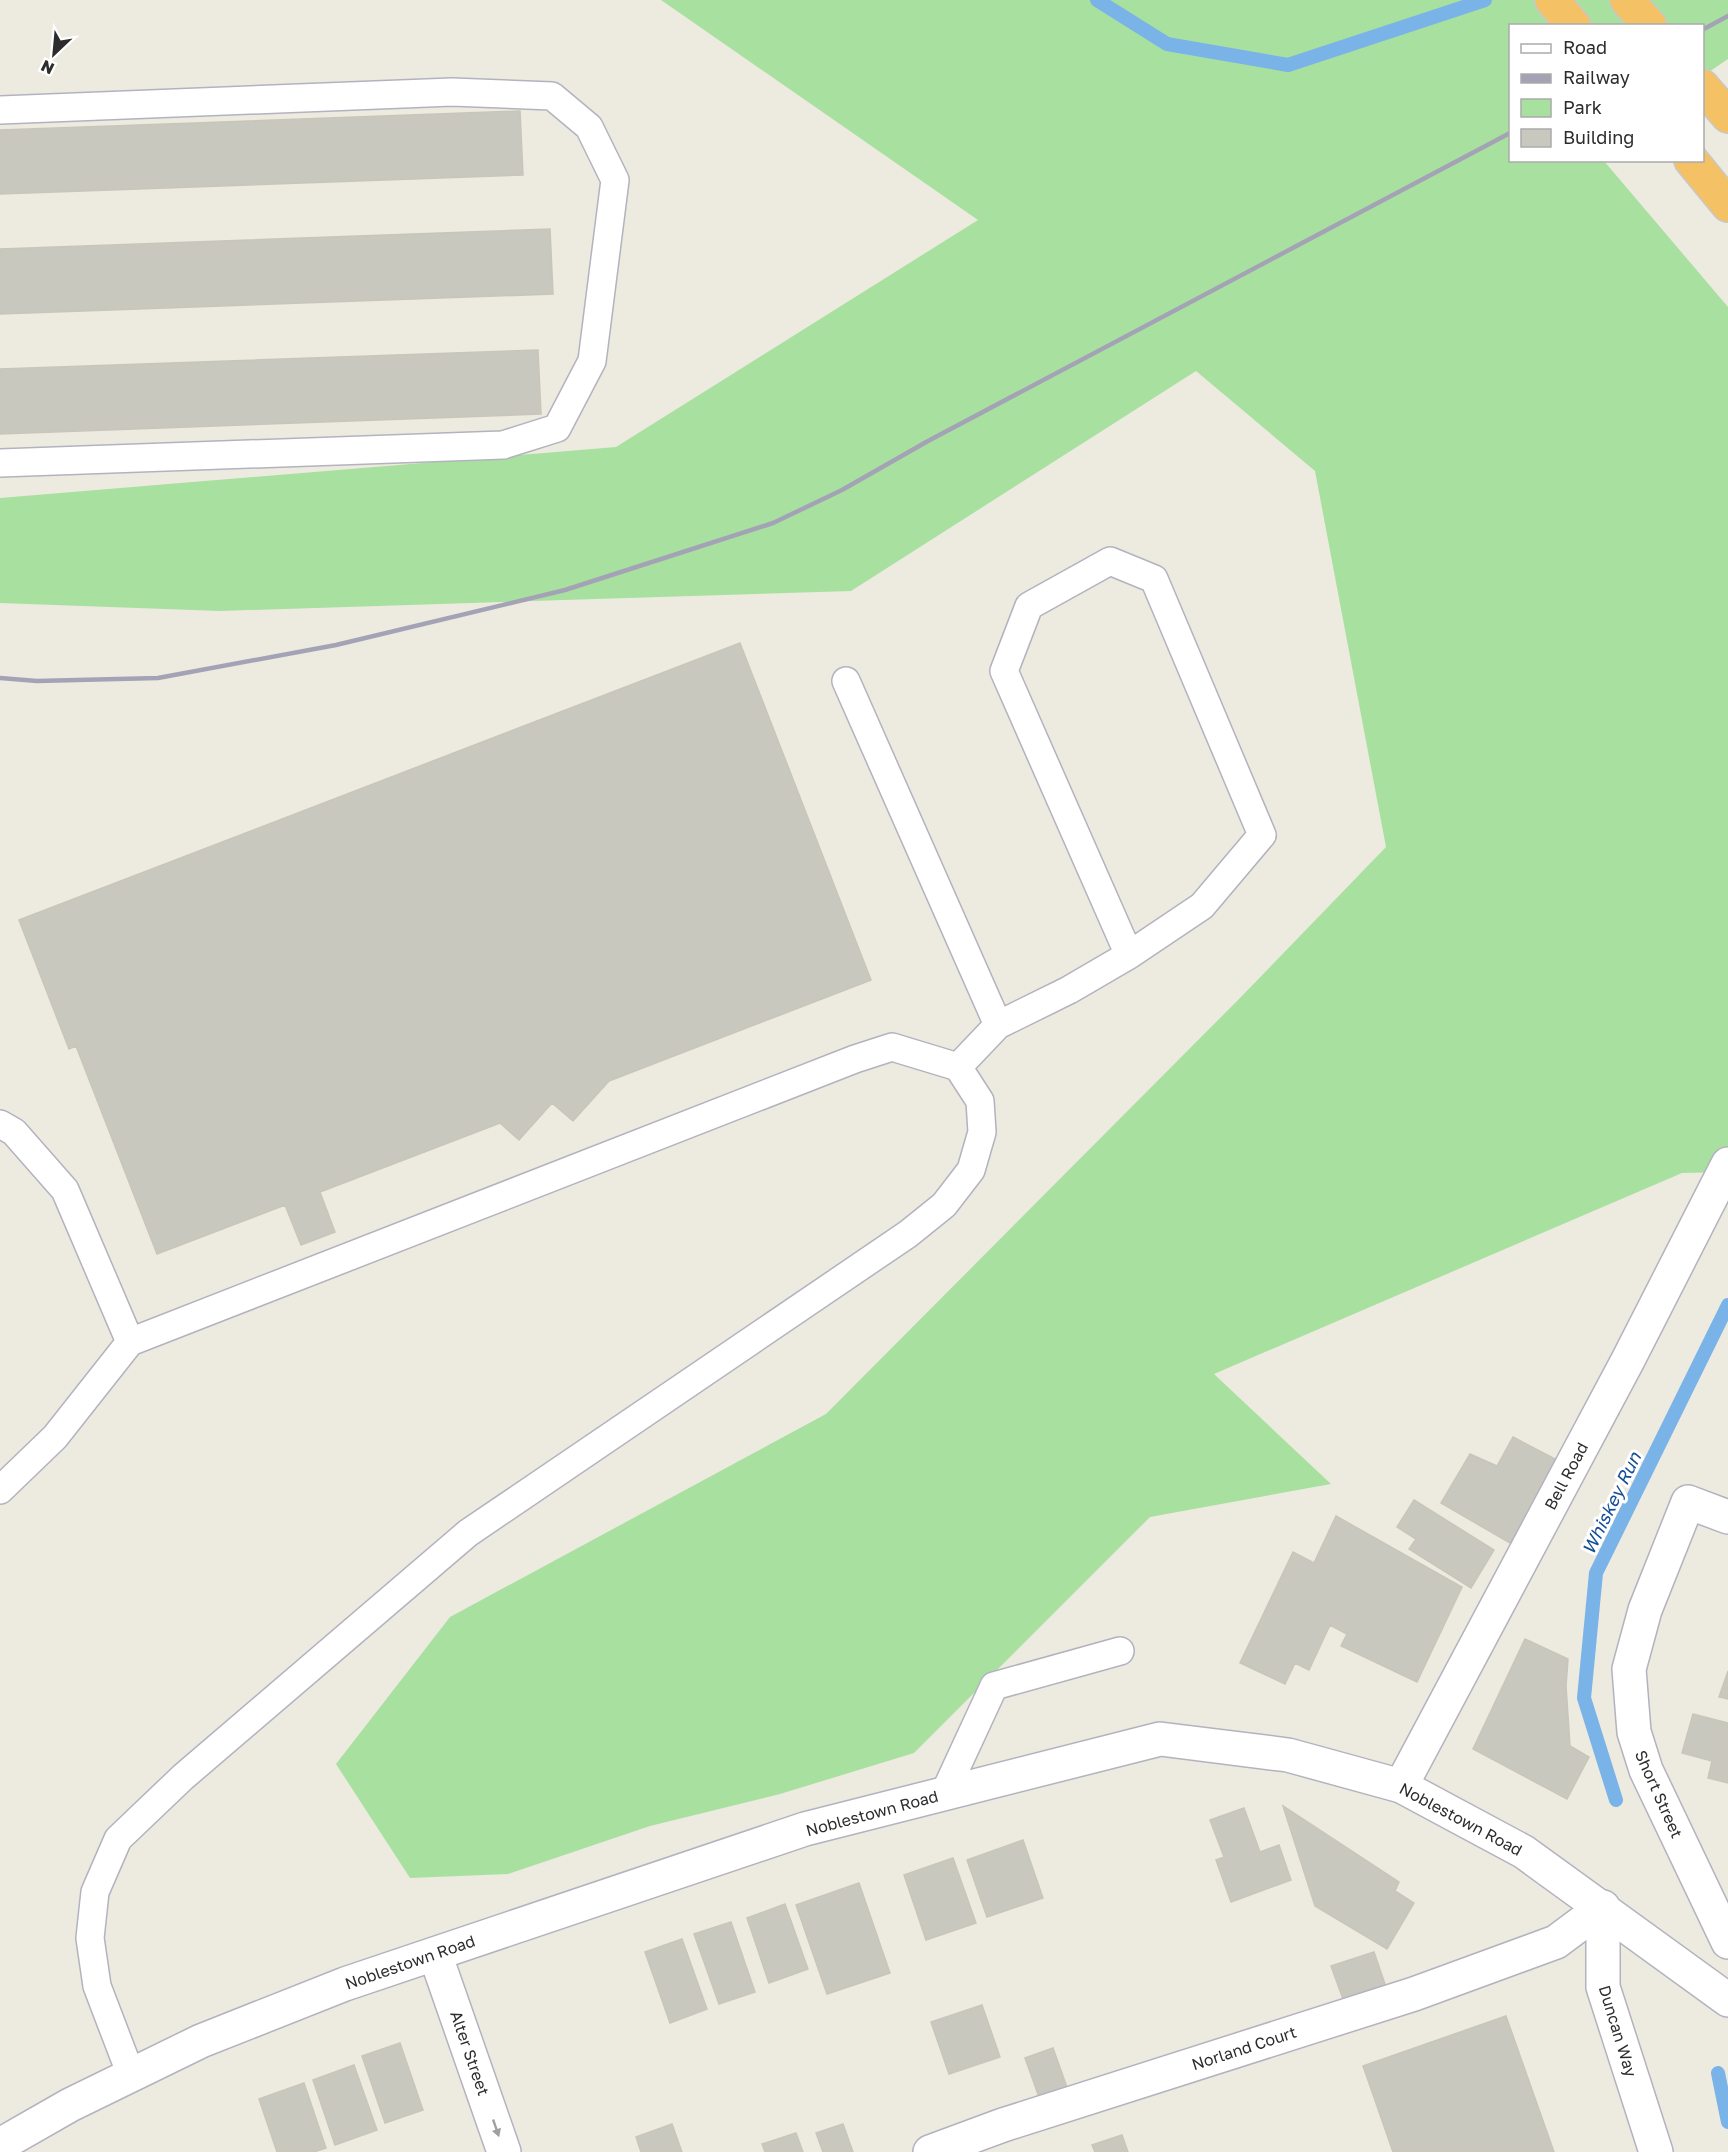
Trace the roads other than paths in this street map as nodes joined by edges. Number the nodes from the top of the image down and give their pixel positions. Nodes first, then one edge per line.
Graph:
1 (1552, 0) edge
2 (1627, 0) edge
3 (1572, 24) edge
4 (1648, 24) edge
5 (1704, 89) edge
6 (0, 110) edge
7 (1728, 116) edge
8 (1693, 162) edge
9 (1728, 205) edge
10 (0, 464) edge
11 (846, 681) dead end
12 (1129, 955) junction
13 (998, 1025) junction
14 (958, 1067) junction
15 (5, 1132) edge
16 (1728, 1164) edge
17 (130, 1342) junction
18 (0, 1490) edge
19 (1728, 1517) edge
20 (1120, 1651) dead end
21 (1401, 1786) junction
22 (944, 1794) junction
23 (1603, 1907) junction
24 (1728, 1942) edge
25 (435, 1954) junction
26 (1728, 2000) edge
27 (131, 2074) junction
28 (0, 2145) edge
29 (504, 2152) edge
30 (930, 2152) edge
31 (1656, 2152) edge

1 - 3 highway
2 - 4 highway
5 - 7 highway
6 - 10 lane
8 - 9 highway
11 - 13 lane
12 - 12 lane
12 - 13 lane
13 - 14 lane
14 - 17 lane
14 - 27 lane
15 - 17 lane
16 - 21 street, Bell Road
17 - 18 lane
19 - 24 street, Short Street
20 - 22 lane
21 - 22 street, Noblestown Road
21 - 23 street, Noblestown Road
22 - 25 street, Noblestown Road
23 - 26 street, Noblestown Road
23 - 30 street, Norland Court
23 - 31 street, Duncan Way
25 - 27 street, Noblestown Road
25 -> 29 street, Alter Street
27 - 28 street, Noblestown Road

